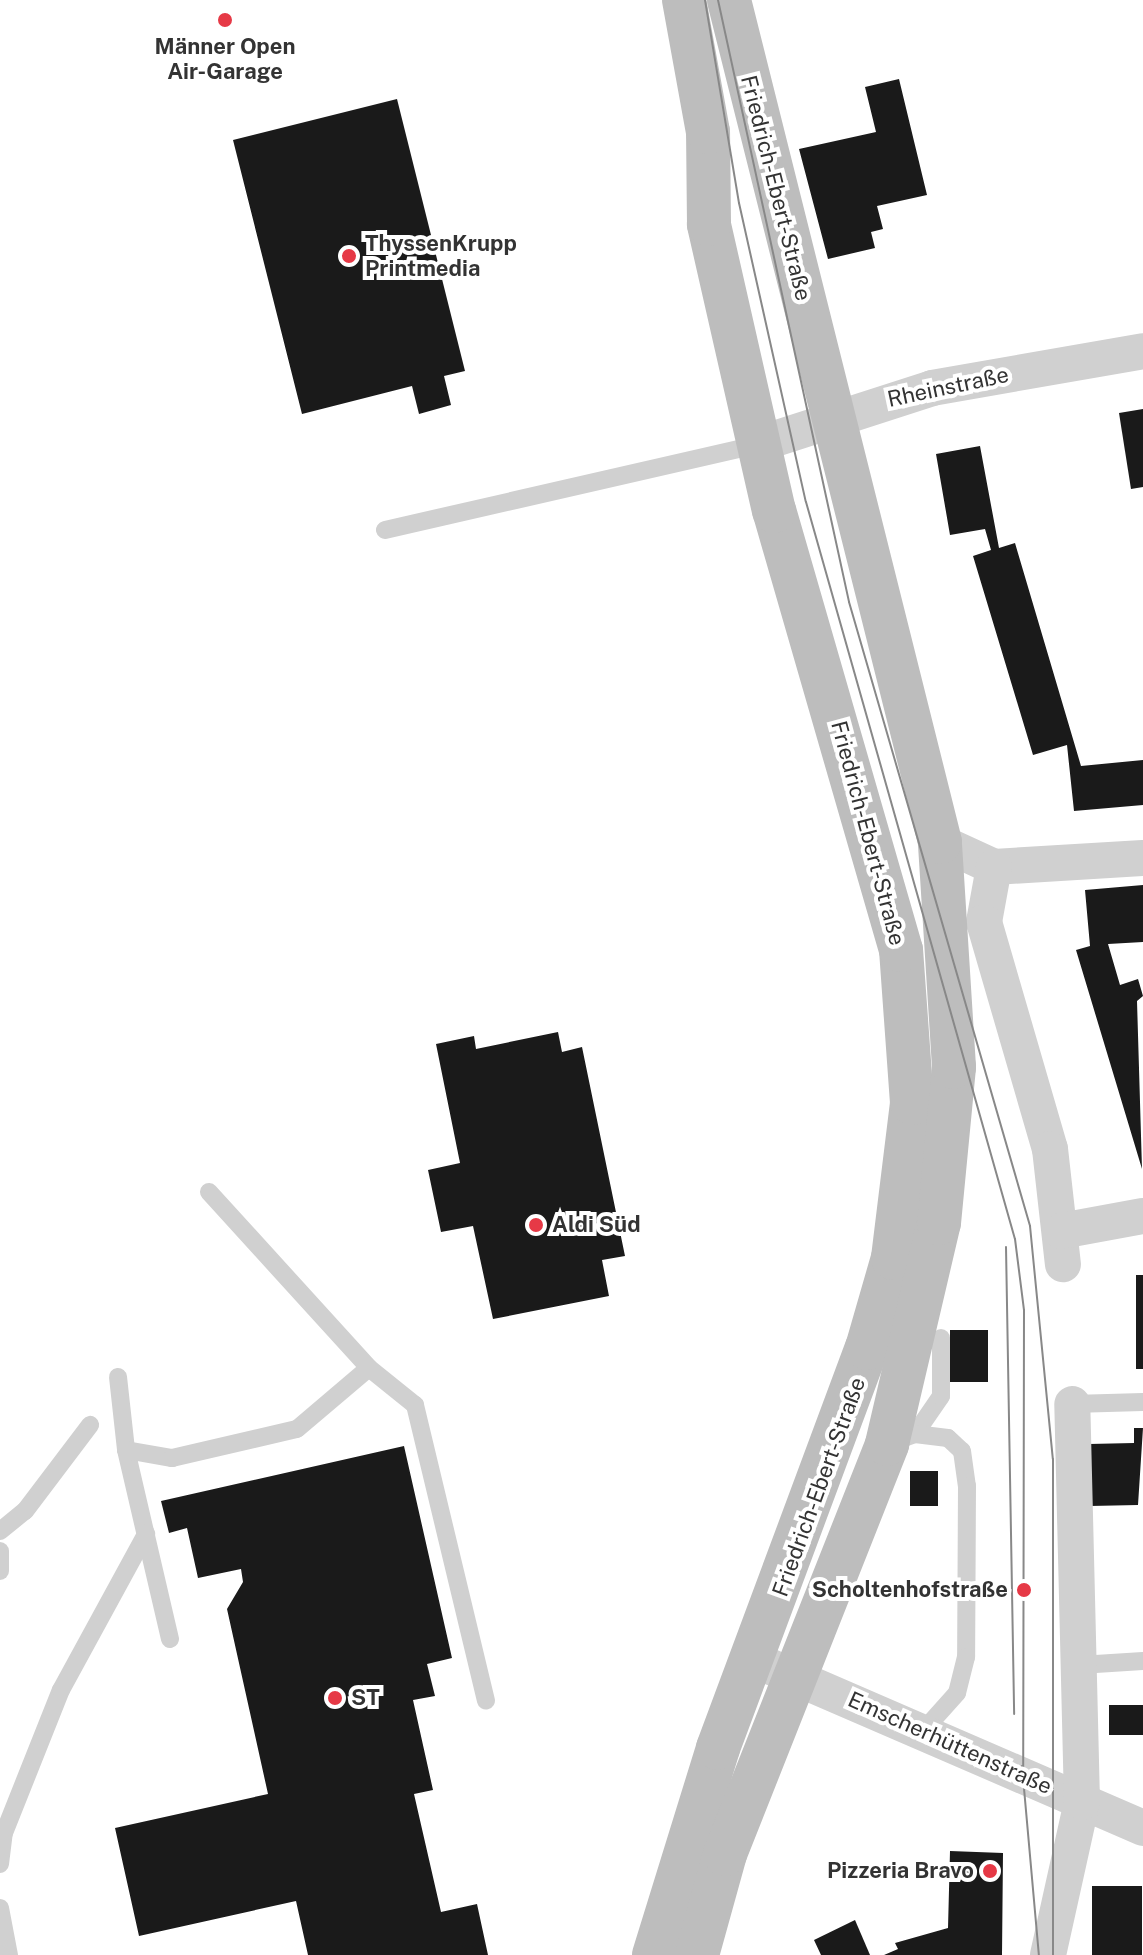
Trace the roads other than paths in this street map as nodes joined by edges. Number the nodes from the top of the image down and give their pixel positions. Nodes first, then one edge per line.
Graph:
1 (684, 0) edge
2 (729, 0) edge
3 (1143, 351) edge
4 (836, 418) junction
5 (759, 444) junction
6 (385, 530) dead end
7 (940, 842) junction
8 (1143, 858) edge
9 (994, 867) junction
10 (209, 1192) dead end
11 (1143, 1216) edge
12 (941, 1338) dead end
13 (369, 1368) junction
14 (118, 1377) dead end
15 (1143, 1402) edge
16 (1072, 1404) joint
17 (90, 1425) dead end
18 (901, 1439) junction
19 (126, 1450) junction
20 (0, 1531) edge
21 (146, 1534) junction
22 (0, 1551) edge
23 (0, 1571) edge
24 (170, 1639) dead end
25 (755, 1660) junction
26 (1143, 1661) edge
27 (1080, 1665) junction
28 (798, 1677) junction
29 (486, 1701) dead end
30 (923, 1731) junction
31 (1082, 1802) junction
32 (1143, 1828) edge
33 (0, 1864) edge
34 (0, 1908) edge
35 (9, 1955) edge
36 (654, 1955) edge
37 (697, 1955) edge
38 (1048, 1955) edge

1 - 5 main road, Friedrich-Ebert-Straße
2 - 4 main road, Friedrich-Ebert-Straße
3 - 4 street, Rheinstraße
4 - 5 street, Rheinstraße
4 - 7 main road, Friedrich-Ebert-Straße
5 - 6 lane
5 - 25 main road, Friedrich-Ebert-Straße
7 - 9 street
7 - 18 main road, Friedrich-Ebert-Straße
8 - 9 street
9 - 11 street
10 - 13 lane
12 - 18 lane
13 - 19 lane
13 - 29 lane
14 - 19 lane
15 - 16 lane
16 - 27 street
17 - 20 lane
18 - 28 main road, Friedrich-Ebert-Straße
18 - 30 lane
19 - 21 lane
21 - 24 lane
21 - 33 lane
22 - 23 lane
25 - 28 street, Emscherhüttenstraße
25 - 36 main road, Friedrich-Ebert-Straße
26 - 27 lane
27 - 31 street
28 - 30 street, Emscherhüttenstraße
28 - 37 main road, Friedrich-Ebert-Straße
30 - 31 street, Emscherhüttenstraße
31 - 32 street, Emscherhüttenstraße
31 - 38 street
34 - 35 lane

